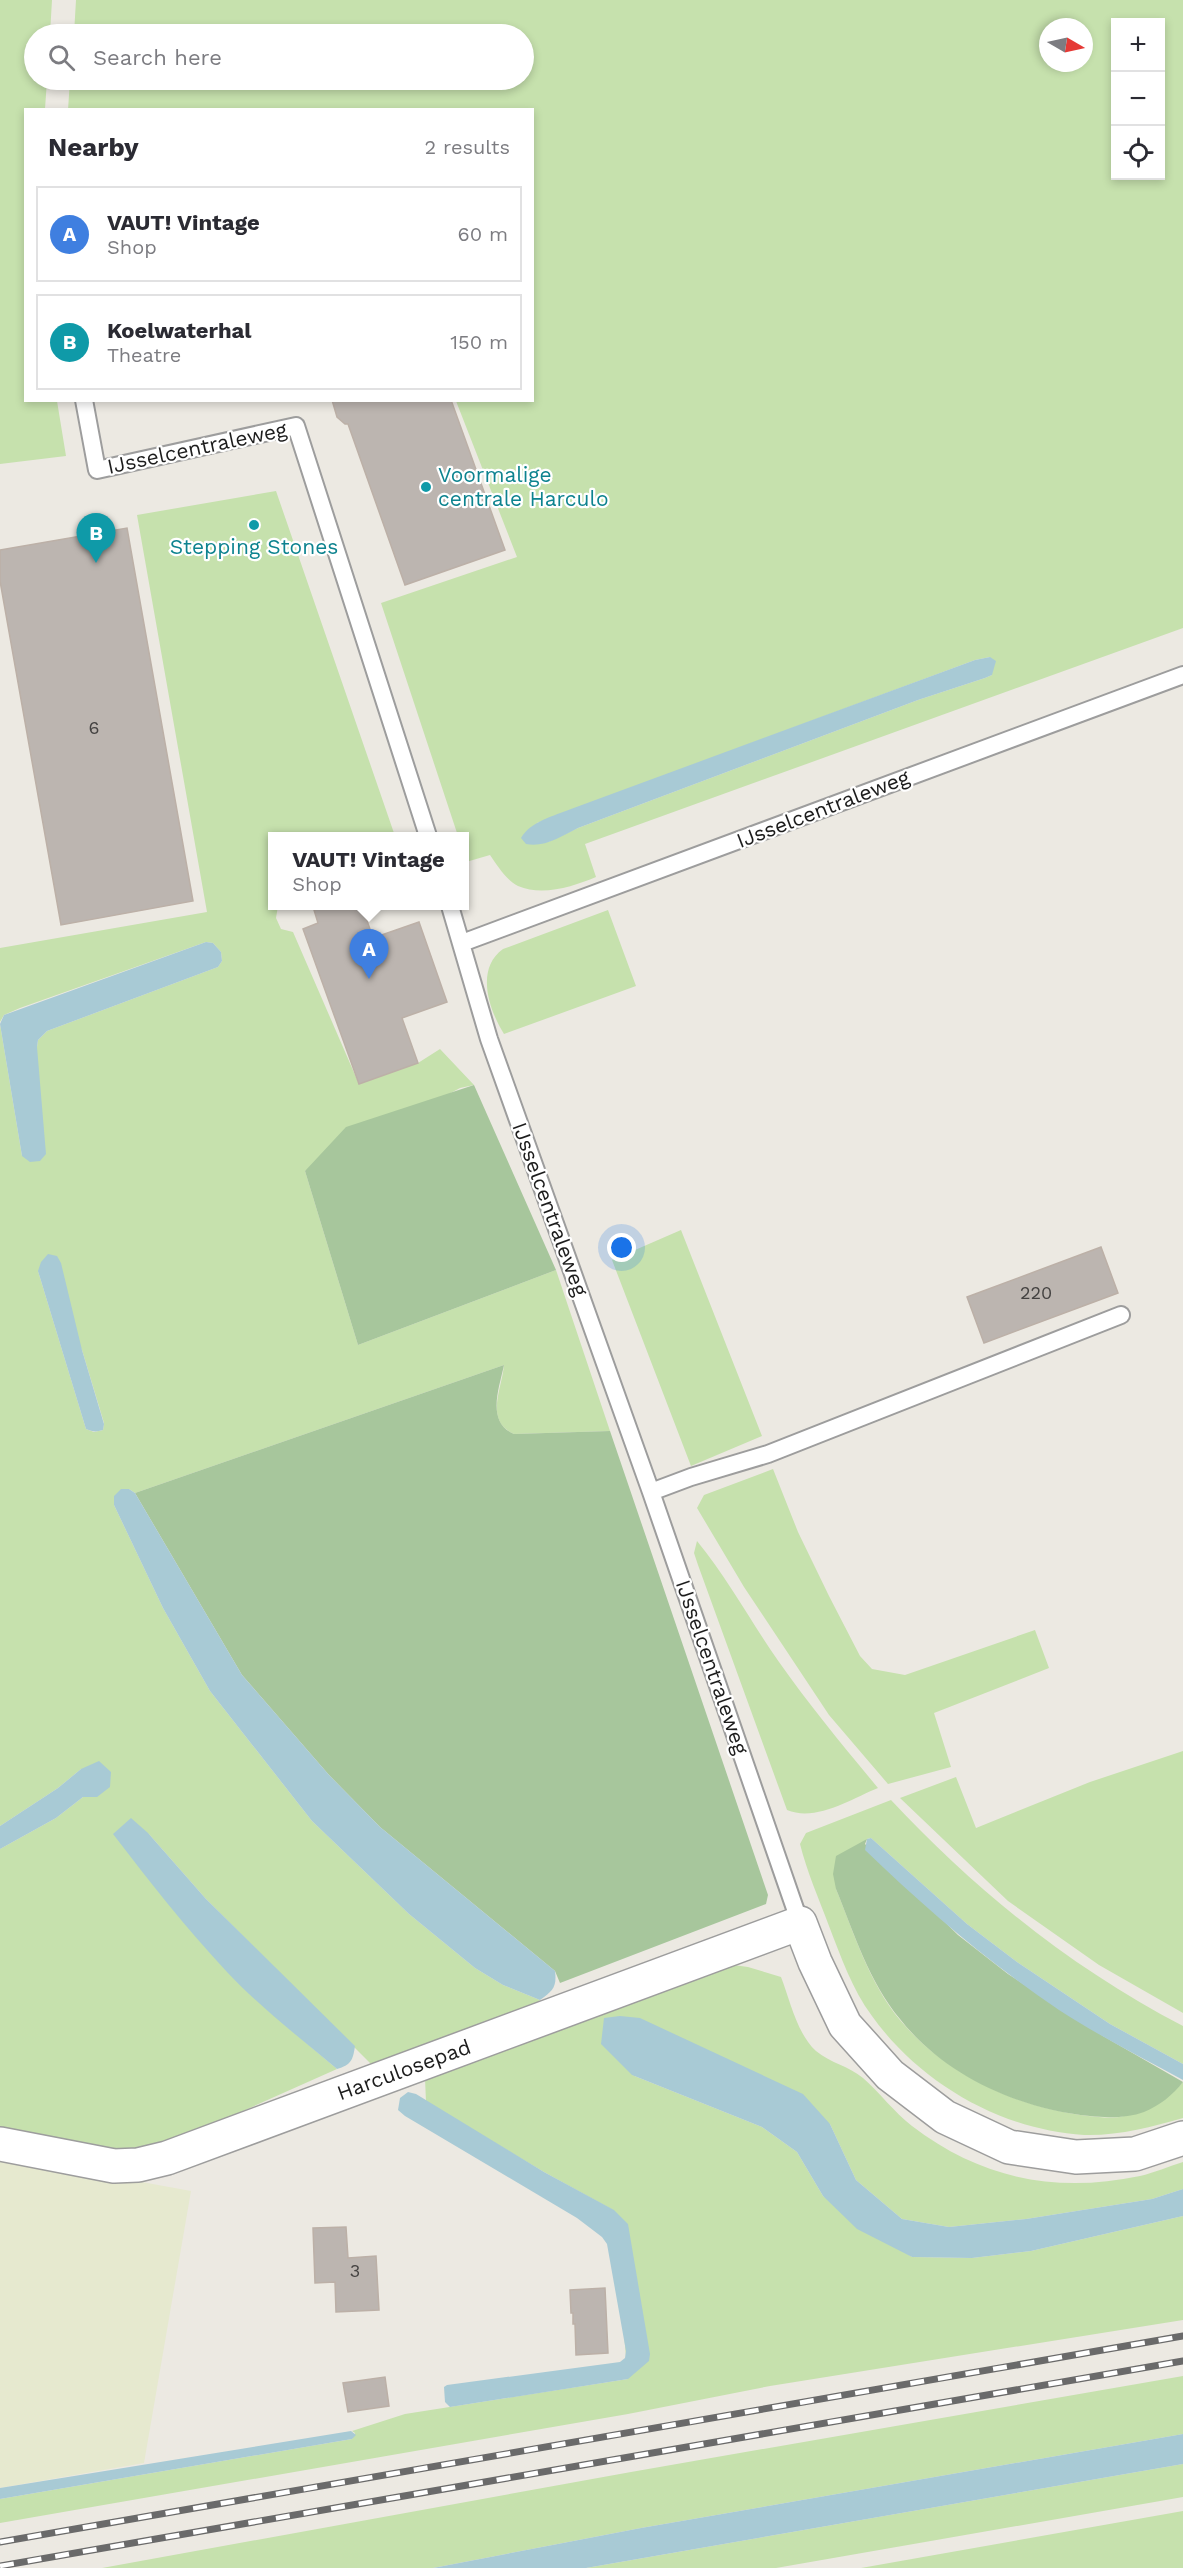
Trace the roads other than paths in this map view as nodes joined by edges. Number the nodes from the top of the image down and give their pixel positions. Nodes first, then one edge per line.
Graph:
1 (84, 402) edge
2 (1183, 675) edge
3 (426, 832) edge
4 (451, 910) edge
5 (462, 943) junction
6 (1121, 1315) dead end
7 (651, 1492) junction
8 (800, 1923) junction
9 (1183, 2138) edge
10 (0, 2144) edge

1 - 3 lane, IJsselcentraleweg
2 - 5 lane, IJsselcentraleweg
4 - 5 lane, IJsselcentraleweg
5 - 7 lane, IJsselcentraleweg
6 - 7 lane
7 - 8 lane, IJsselcentraleweg
8 - 9 street, IJsselcentraleweg
8 - 10 street, Harculosepad

